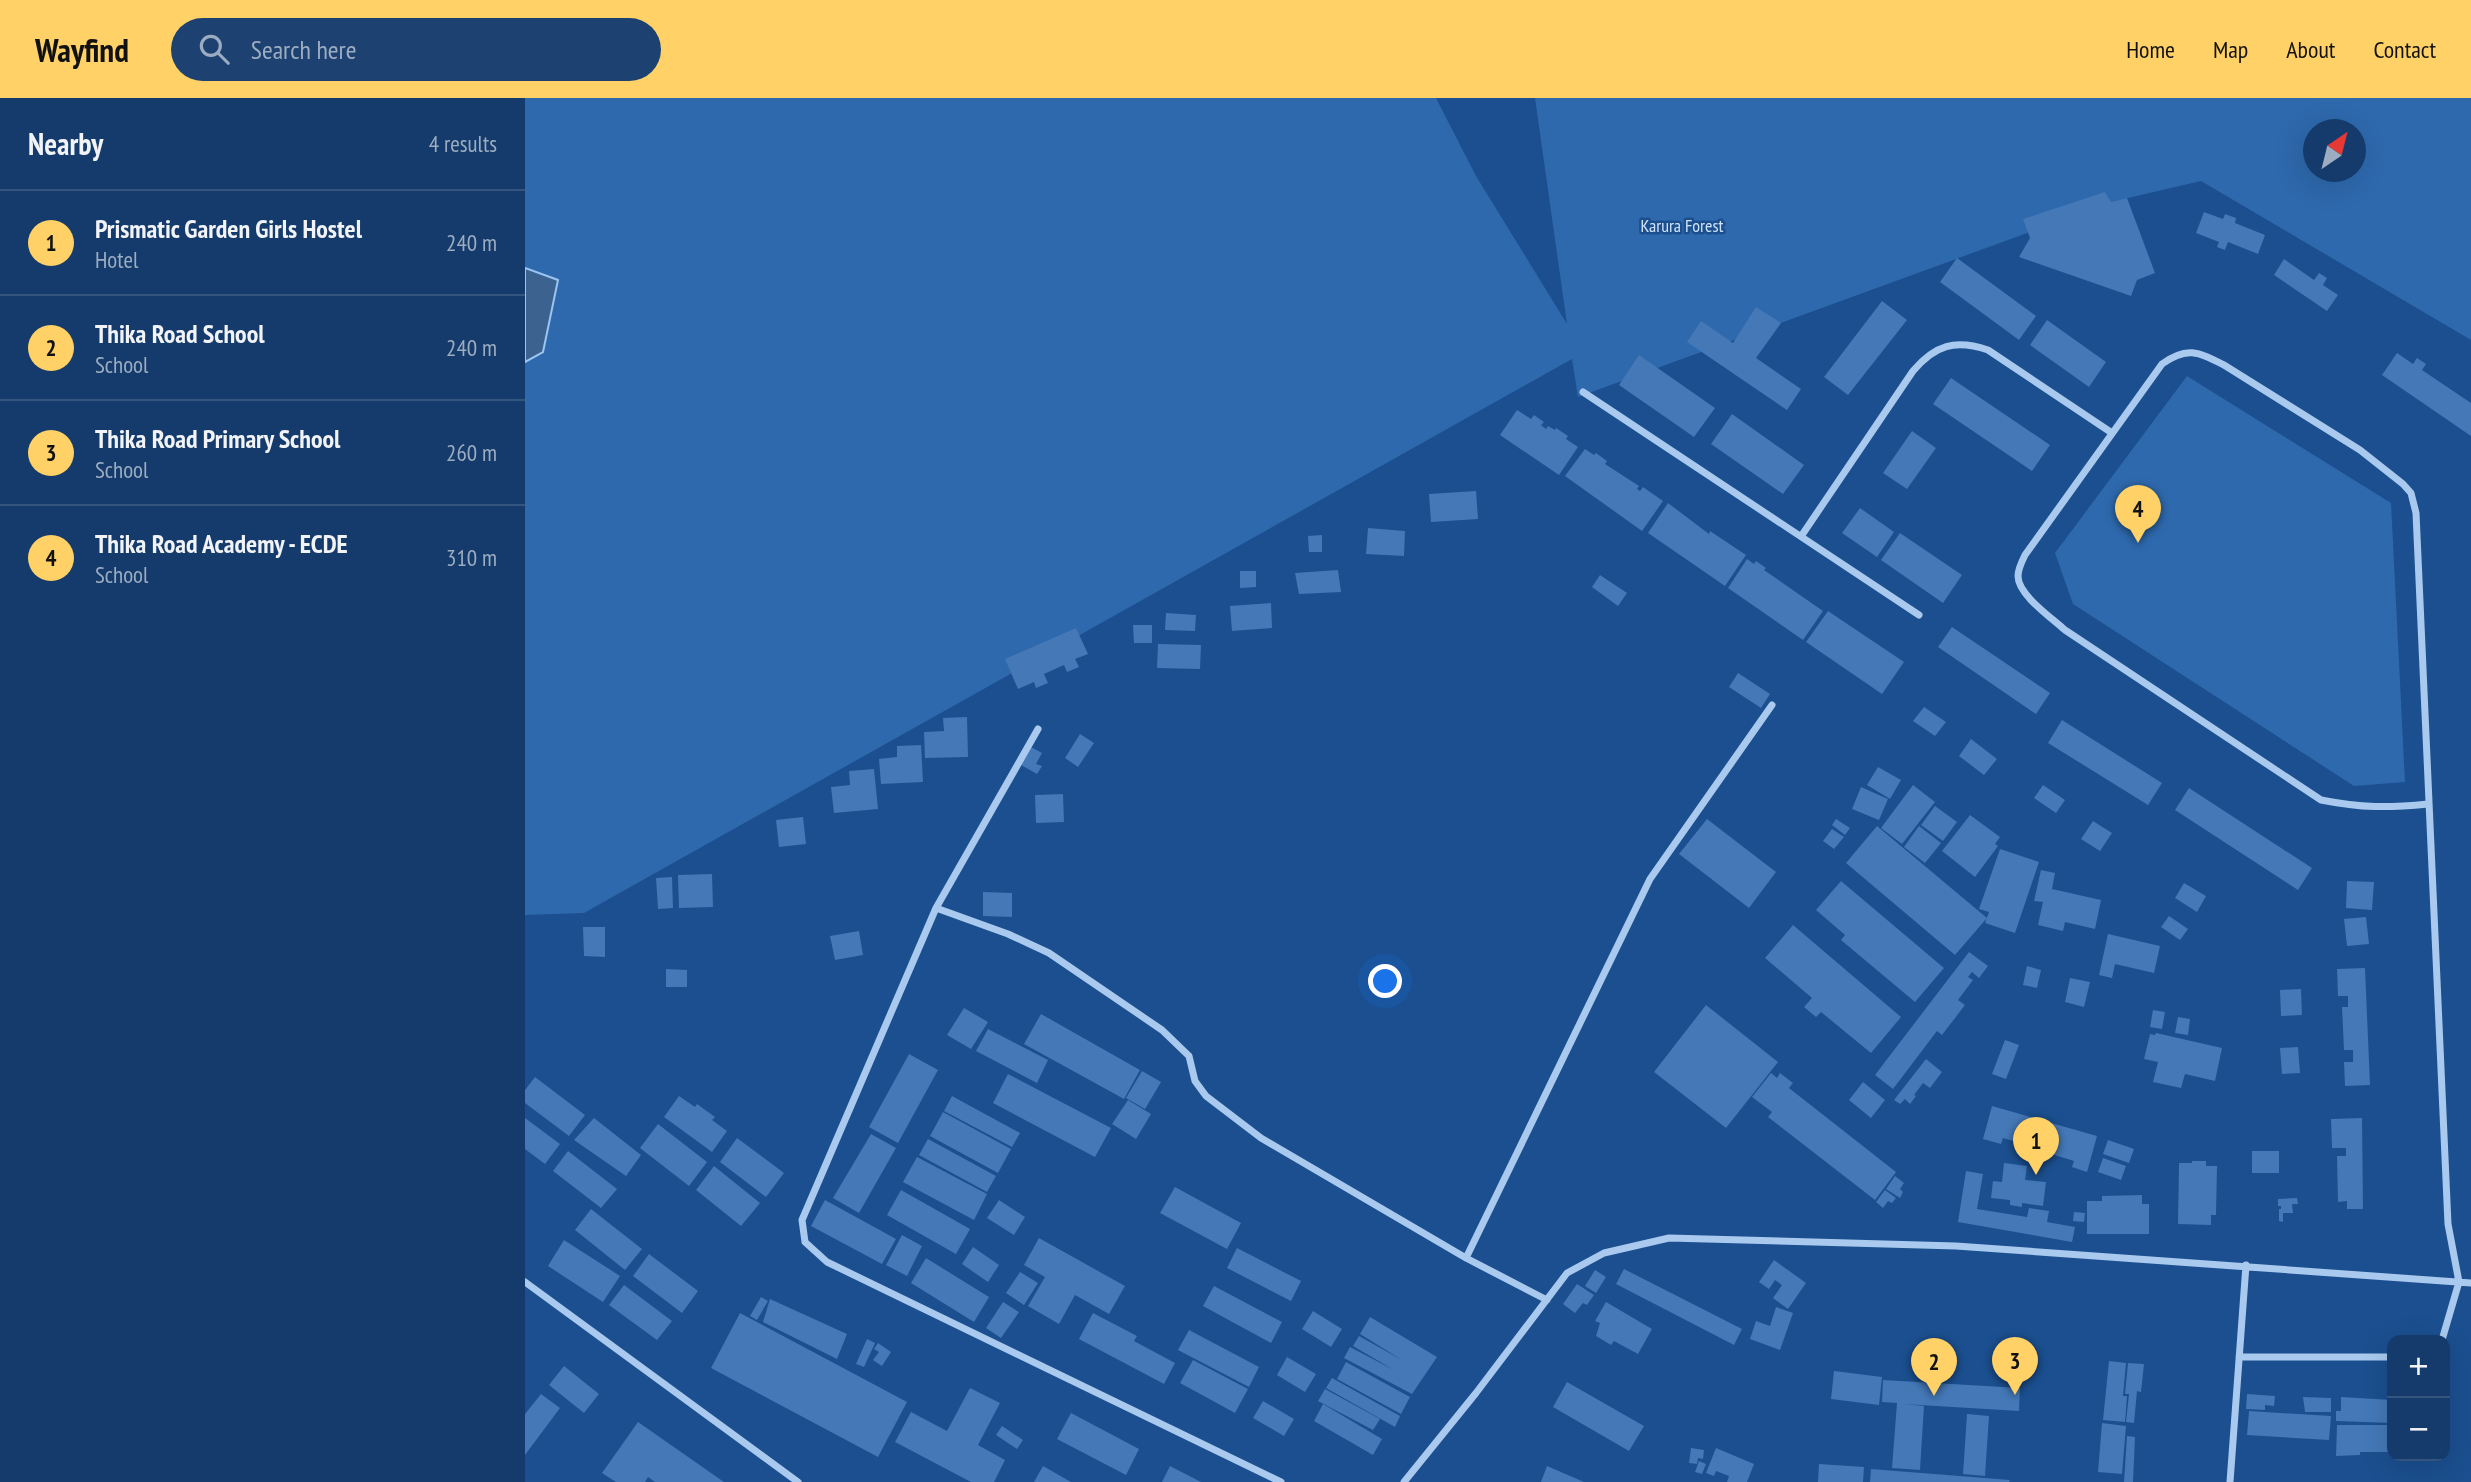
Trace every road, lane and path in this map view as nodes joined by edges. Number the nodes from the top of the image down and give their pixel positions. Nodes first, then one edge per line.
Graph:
1 (1583, 391) dead end
2 (2112, 433) junction
3 (1802, 536) junction
4 (1919, 615) dead end
5 (1772, 705) dead end
6 (1038, 729) dead end
7 (2428, 804) junction
8 (936, 908) junction
9 (1466, 1258) junction
10 (2246, 1265) junction
11 (525, 1282) edge
12 (2459, 1282) junction
13 (2471, 1283) edge
14 (1547, 1300) junction
15 (2443, 1335) edge
16 (2239, 1357) junction
17 (2387, 1357) edge
18 (798, 1482) edge
19 (1281, 1482) edge
20 (1404, 1482) edge
21 (2230, 1482) edge

1 - 3 street
2 - 3 street
2 - 7 street
2 - 7 street
3 - 4 street
5 - 9 street
6 - 8 street
7 - 12 street
8 - 9 street
8 - 19 street
9 - 14 street
10 - 12 street
10 - 14 street
10 - 16 street
11 - 18 street
12 - 13 street
12 - 15 street
14 - 20 street
16 - 17 street
16 - 21 street

